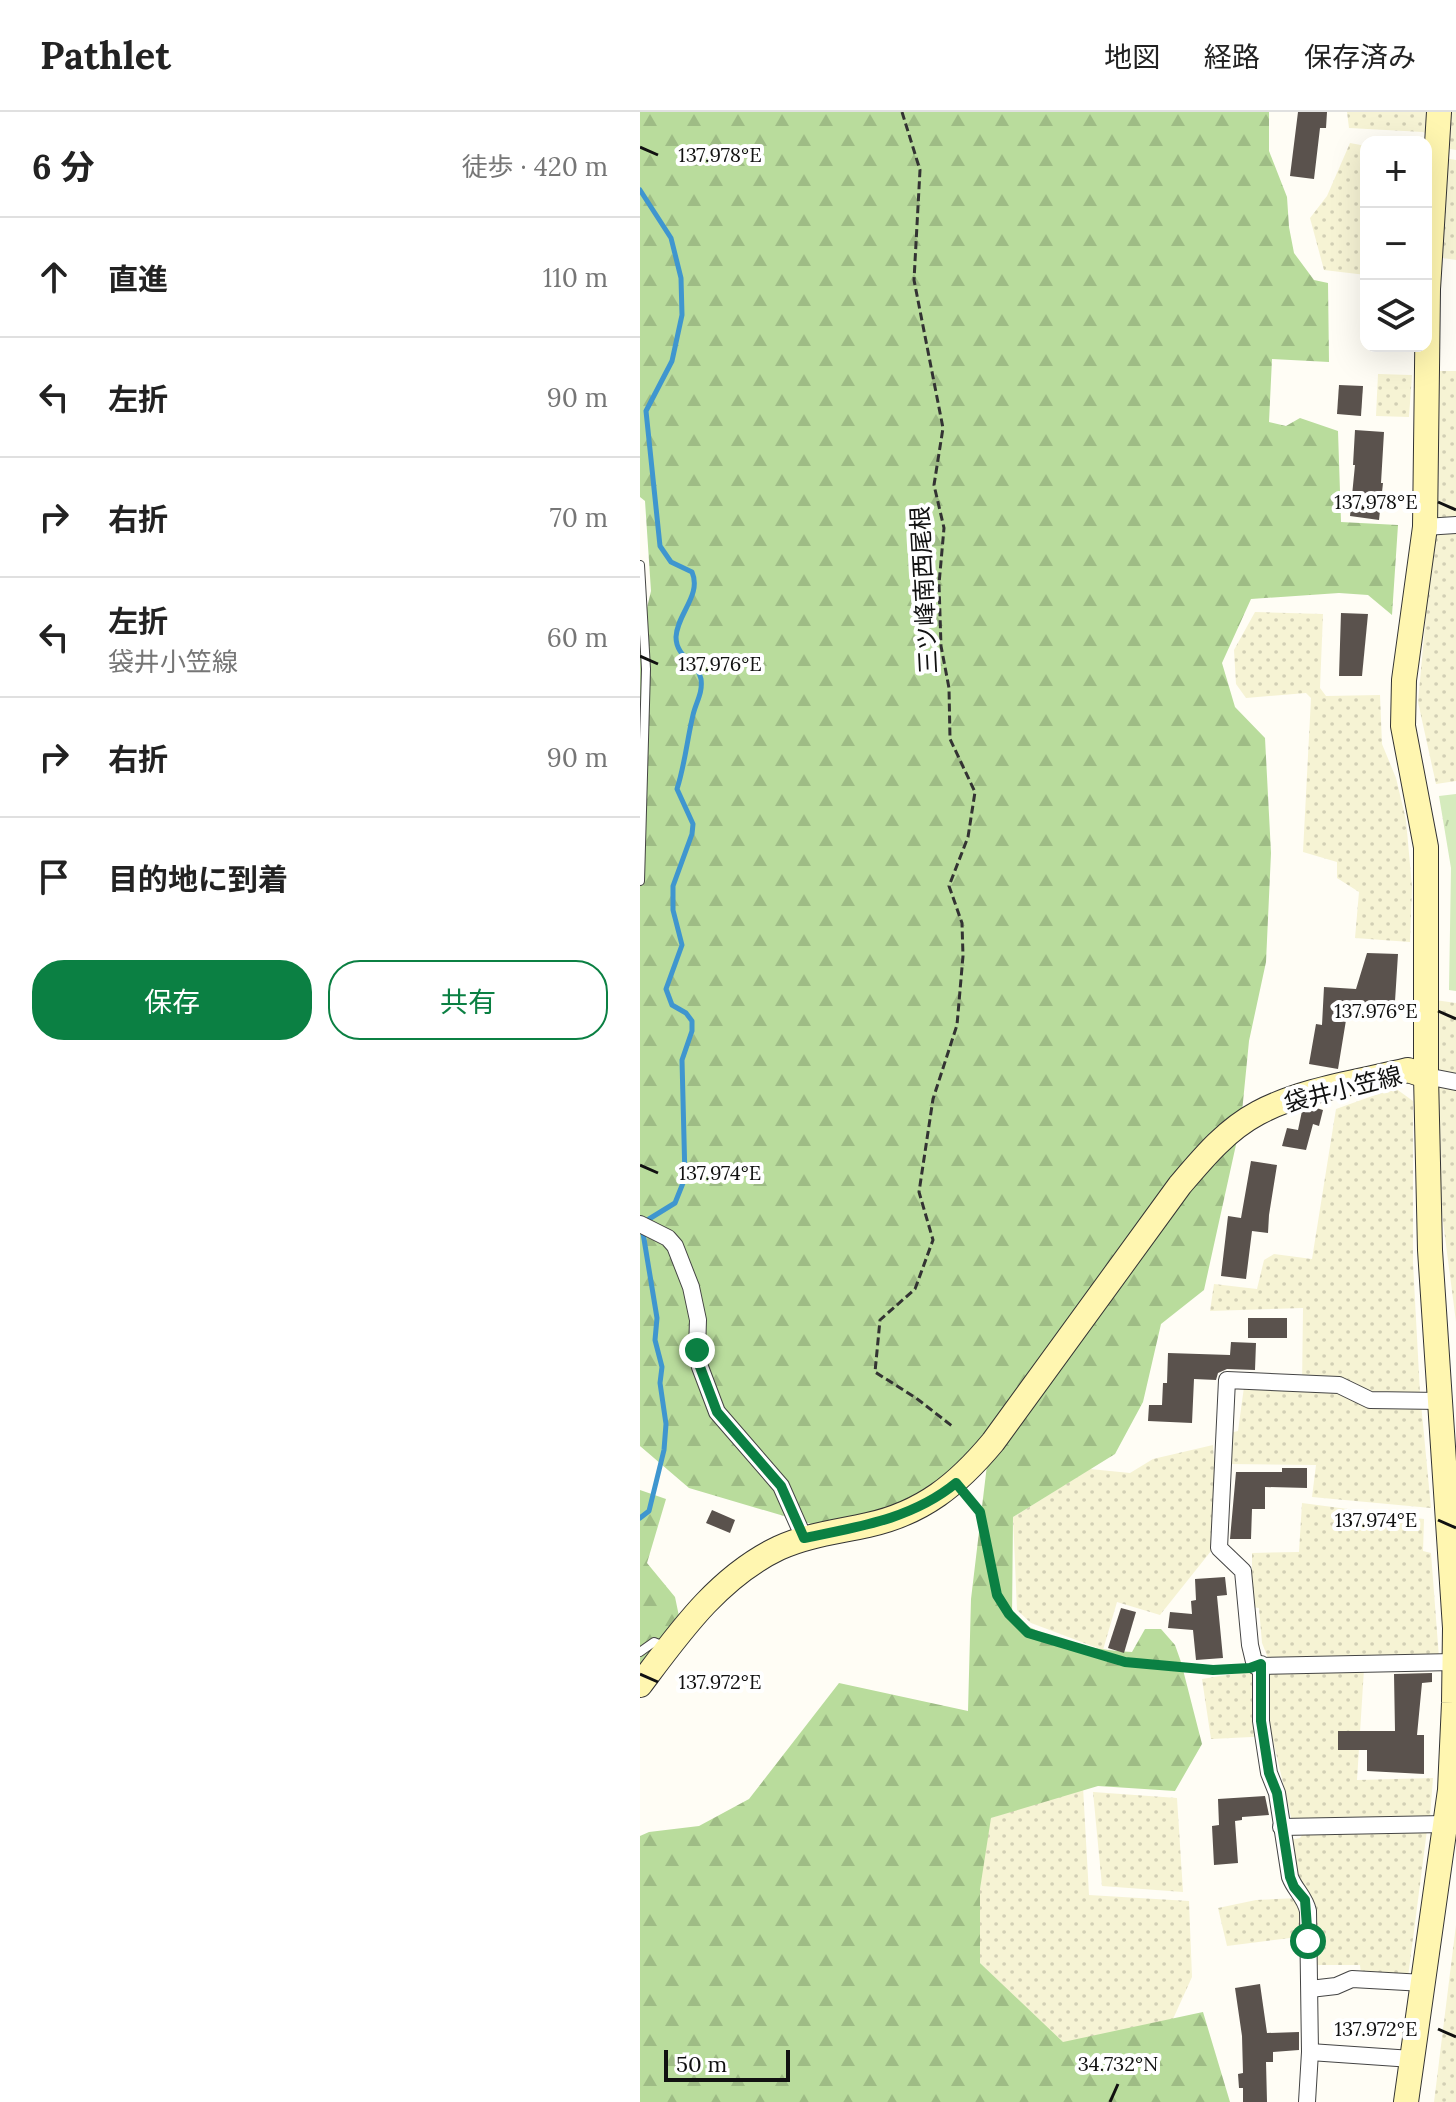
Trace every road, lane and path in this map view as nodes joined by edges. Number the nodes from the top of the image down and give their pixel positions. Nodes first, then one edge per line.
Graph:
1 (902, 112) edge
2 (1439, 112) edge
3 (1456, 525) edge
4 (1425, 527) junction
5 (640, 565) edge
6 (640, 881) edge
7 (1426, 1076) junction
8 (1456, 1082) edge
9 (640, 1224) edge
10 (1440, 1401) junction
11 (952, 1426) dead end
12 (956, 1483) junction
13 (1452, 1515) edge
14 (804, 1538) junction
15 (669, 1647) junction
16 (640, 1652) edge
17 (1454, 1662) junction
18 (1258, 1665) junction
19 (640, 1685) edge
20 (1445, 1824) junction
21 (1281, 1827) junction
22 (1424, 1983) junction
23 (1310, 1989) junction
24 (1310, 2052) junction
25 (1412, 2059) junction
26 (1307, 2102) edge
27 (1406, 2102) edge

1 - 11 path, 三ツ峰南西尾根
2 - 4 main road, 袋井小笠線
3 - 4 street
4 - 7 main road, 袋井小笠線
5 - 6 lane
7 - 8 street
7 - 10 main road
7 - 12 main road, 袋井小笠線
9 - 14 street
10 - 13 main road
10 - 18 street
12 - 14 main road, 袋井小笠線
12 - 18 path
13 - 17 main road
14 - 15 main road, 袋井小笠線
15 - 16 lane
15 - 19 main road, 袋井小笠線
17 - 18 street
17 - 20 main road
18 - 21 street
20 - 21 street
20 - 22 main road
21 - 23 street
22 - 23 street
22 - 25 main road
23 - 24 street
24 - 25 street
24 - 26 street
25 - 27 main road

